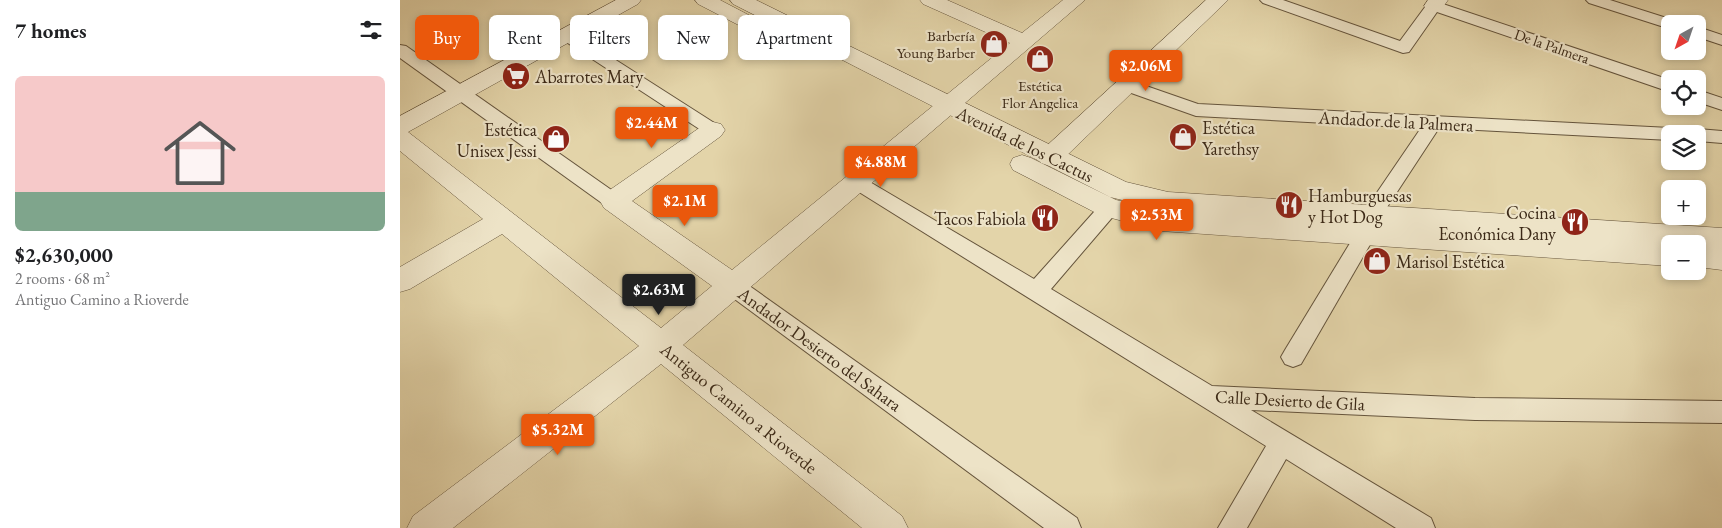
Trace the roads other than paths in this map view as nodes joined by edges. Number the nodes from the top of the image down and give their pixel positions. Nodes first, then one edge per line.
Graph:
1 (631, 0) edge
2 (705, 0) edge
3 (740, 0) edge
4 (1075, 0) edge
5 (1218, 0) edge
6 (1268, 0) edge
7 (1594, 0) edge
8 (935, 1) edge
9 (1436, 3) edge
10 (1661, 21) edge
11 (566, 35) junction
12 (1706, 35) edge
13 (1722, 40) edge
14 (1024, 42) junction
15 (400, 50) edge
16 (1661, 83) edge
17 (1126, 85) junction
18 (460, 93) junction
19 (1706, 99) edge
20 (1722, 104) edge
21 (941, 112) junction
22 (1433, 123) junction
23 (400, 126) edge
24 (713, 130) joint
25 (1661, 134) edge
26 (1706, 136) edge
27 (1722, 137) edge
28 (400, 138) edge
29 (1050, 157) junction
30 (858, 182) junction
31 (613, 201) junction
32 (1109, 208) junction
33 (503, 220) junction
34 (1368, 226) junction
35 (1468, 232) junction
36 (1722, 238) edge
37 (1661, 253) edge
38 (1706, 257) edge
39 (1722, 259) edge
40 (400, 281) edge
41 (733, 286) junction
42 (1036, 291) junction
43 (661, 346) junction
44 (1293, 357) dead end
45 (1210, 397) junction
46 (1722, 412) edge
47 (1282, 442) junction
48 (879, 525) edge
49 (425, 528) edge
50 (1067, 528) edge
51 (1232, 528) edge
52 (1421, 528) edge

1 - 11 street
2 - 21 street, Avenida de los Cactus
3 - 21 street, Avenida de los Cactus
4 - 14 street
5 - 17 street
6 - 9 street
7 - 10 street
8 - 14 street
9 - 16 street, De la Palmera
11 - 18 street
11 - 24 street
12 - 13 street
14 - 21 street
15 - 18 street, Andador Desierto del Sahara
17 - 22 street, Andador de la Palmera
17 - 29 street
18 - 23 street
18 - 31 street, Andador Desierto del Sahara
19 - 20 street
21 - 29 street, Avenida de los Cactus
21 - 30 street
21 - 32 street, Avenida de los Cactus
22 - 25 street, Andador de la Palmera
22 - 34 street
24 - 31 street
26 - 27 street
28 - 33 street, Antiguo Camino a Rioverde
29 - 34 street, Avenida de los Cactus
30 - 41 street
30 - 42 street, Calle Desierto de Gila
31 - 41 street, Andador Desierto del Sahara
32 - 34 street, Avenida de los Cactus
32 - 42 street
33 - 40 street
33 - 43 street, Antiguo Camino a Rioverde
34 - 35 street, Avenida de los Cactus
34 - 44 street
35 - 36 street, Avenida de los Cactus
35 - 37 street, Avenida de los Cactus
38 - 39 street
41 - 43 street
41 - 50 street, Andador Desierto del Sahara
42 - 45 street, Calle Desierto de Gila
43 - 48 street, Antiguo Camino a Rioverde
43 - 49 street
45 - 46 street, Calle Desierto de Gila
45 - 47 street
47 - 51 street
47 - 52 street

